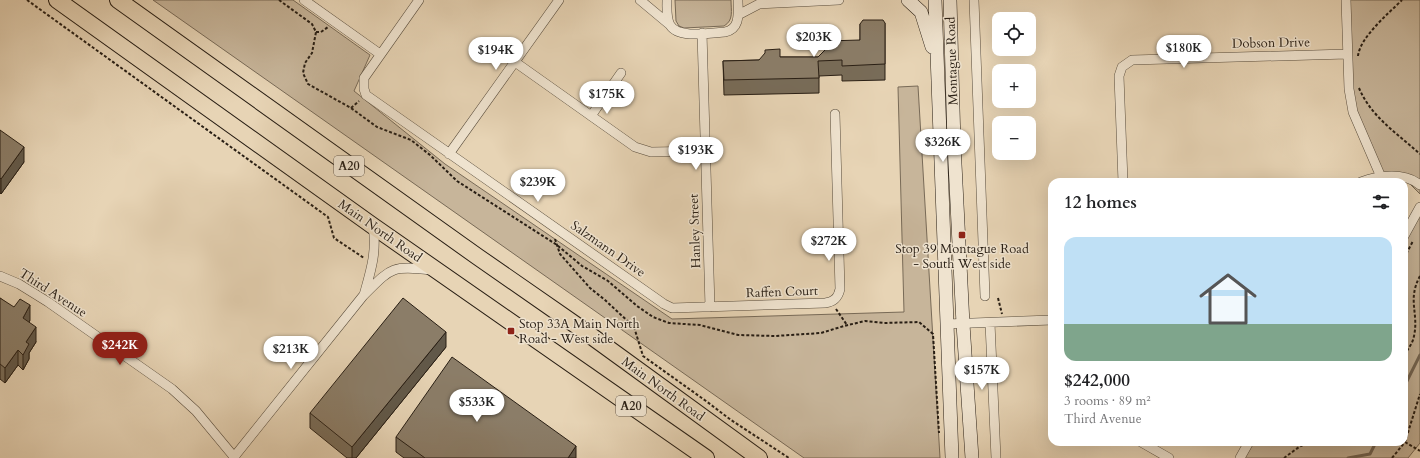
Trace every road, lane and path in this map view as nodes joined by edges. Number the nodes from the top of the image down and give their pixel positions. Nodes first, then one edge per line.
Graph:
1 (27, 0) edge
2 (57, 0) edge
3 (118, 0) edge
4 (279, 0) edge
5 (304, 0) edge
6 (419, 0) edge
7 (559, 0) edge
8 (640, 0) edge
9 (667, 0) edge
10 (738, 0) edge
11 (839, 0) edge
12 (908, 0) edge
13 (935, 0) edge
14 (950, 0) edge
15 (974, 0) edge
16 (1346, 0) edge
17 (1402, 0) edge
18 (738, 15) junction
19 (670, 24) junction
20 (330, 25) dead end
21 (316, 32) junction
22 (702, 33) junction
23 (380, 54) junction
24 (1347, 54) junction
25 (1358, 61) dead end
26 (515, 62) junction
27 (937, 64) junction
28 (621, 73) dead end
29 (1359, 82) dead end
30 (362, 99) dead end
31 (351, 108) junction
32 (835, 114) dead end
33 (591, 116) junction
34 (706, 151) junction
35 (449, 154) junction
36 (1420, 154) edge
37 (1382, 177) junction
38 (1123, 178) edge
39 (1378, 178) edge
40 (1420, 185) edge
41 (1420, 207) edge
42 (550, 224) junction
43 (373, 226) junction
44 (1408, 229) edge
45 (1415, 238) dead end
46 (557, 246) junction
47 (1408, 251) edge
48 (367, 260) dead end
49 (436, 270) junction
50 (0, 276) edge
51 (1420, 276) edge
52 (363, 296) junction
53 (984, 296) dead end
54 (998, 298) dead end
55 (710, 307) junction
56 (834, 307) dead end
57 (1002, 315) dead end
58 (1048, 320) edge
59 (990, 323) junction
60 (947, 324) junction
61 (963, 324) junction
62 (847, 325) junction
63 (1408, 349) edge
64 (1420, 394) edge
65 (1408, 432) edge
66 (939, 435) dead end
67 (1408, 444) edge
68 (1148, 446) edge
69 (1247, 446) edge
70 (1301, 446) edge
71 (1402, 446) edge
72 (1420, 450) edge
73 (235, 457) edge
74 (706, 458) edge
75 (759, 458) edge
76 (789, 458) edge
77 (952, 458) edge
78 (972, 458) edge
79 (996, 458) edge
80 (1168, 458) edge
81 (1240, 458) edge
82 (1284, 458) edge
83 (1392, 458) edge

1 - 48 path
2 - 43 highway, Main North Road / A20
3 - 75 highway, Main North Road / A20
4 - 21 path
5 - 23 street
6 - 23 street
7 - 26 street
8 - 19 street
9 - 19 street
10 - 18 street
11 - 18 street
12 - 27 main road
13 - 27 main road, Montague Road
14 - 61 main road, Montague Road
15 - 53 street
16 - 24 street
17 - 25 path
18 - 22 street
19 - 22 street
20 - 21 path
21 - 31 path
22 - 34 street, Hanley Street
23 - 35 street, Salzmann Drive
24 - 37 street
24 - 38 street, Dobson Drive
26 - 33 street
26 - 35 street
27 - 60 main road, Montague Road
28 - 33 street
29 - 36 path
30 - 31 path
31 - 46 path
32 - 55 street, Raffen Court
33 - 34 street
34 - 55 street, Hanley Street
35 - 42 street, Salzmann Drive
37 - 39 street
37 - 40 street
41 - 44 street
42 - 46 path
42 - 55 street, Salzmann Drive
43 - 49 highway, Main North Road / A20
43 - 52 street
45 - 47 path
46 - 62 path
46 - 76 path
49 - 52 street
49 - 74 highway, Main North Road / A20
50 - 73 street, Third Avenue
51 - 63 path
52 - 73 street
54 - 57 path
56 - 62 path
58 - 59 street
59 - 61 street
59 - 79 street
60 - 61 street
60 - 77 main road, Montague Road
61 - 78 main road, Montague Road
62 - 66 path
64 - 65 path
67 - 72 path
68 - 80 street
69 - 81 street
70 - 82 path
71 - 83 path

